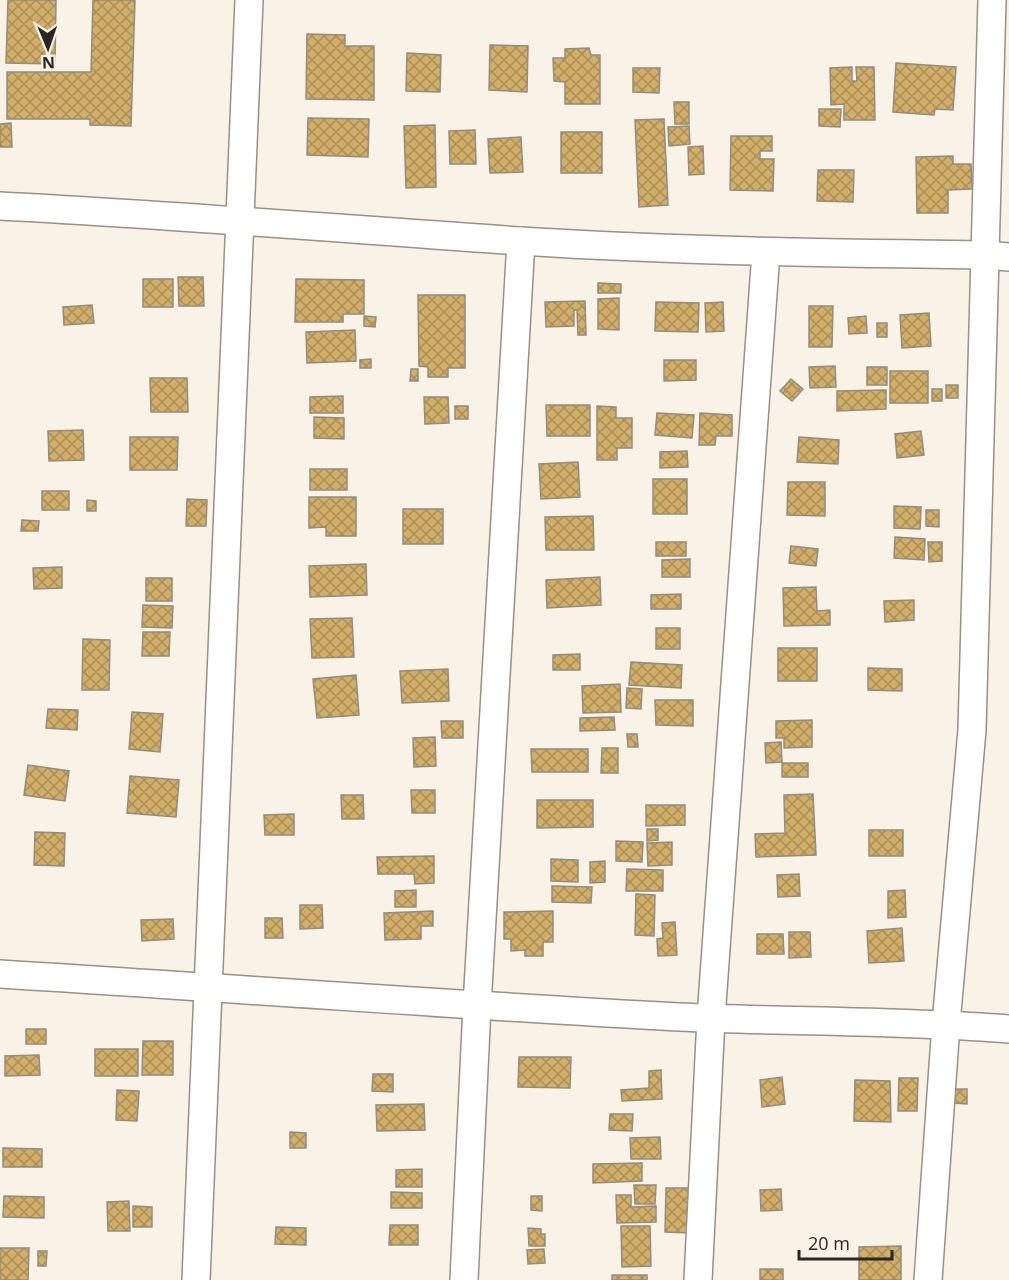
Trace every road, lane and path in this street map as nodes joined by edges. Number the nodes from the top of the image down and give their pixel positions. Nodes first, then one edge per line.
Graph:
1 (249, 0) edge
2 (980, 0) edge
3 (992, 0) edge
4 (1009, 2) edge
5 (0, 206) edge
6 (241, 219) junction
7 (521, 241) junction
8 (765, 252) junction
9 (998, 256) edge
10 (0, 974) edge
11 (208, 987) junction
12 (477, 1006) junction
13 (711, 1018) junction
14 (946, 1024) junction
15 (1009, 1029) edge
16 (196, 1280) edge
17 (464, 1280) edge
18 (698, 1280) edge
19 (928, 1280) edge

1 - 6 street
2 - 3 street
3 - 4 street
3 - 9 street
5 - 6 street
6 - 7 street
6 - 11 street
7 - 8 street
7 - 12 street
8 - 9 street
8 - 13 street
9 - 14 street
10 - 11 street
11 - 12 street
11 - 16 street
12 - 13 street
12 - 17 street
13 - 14 street
13 - 18 street
14 - 15 street
14 - 19 street

